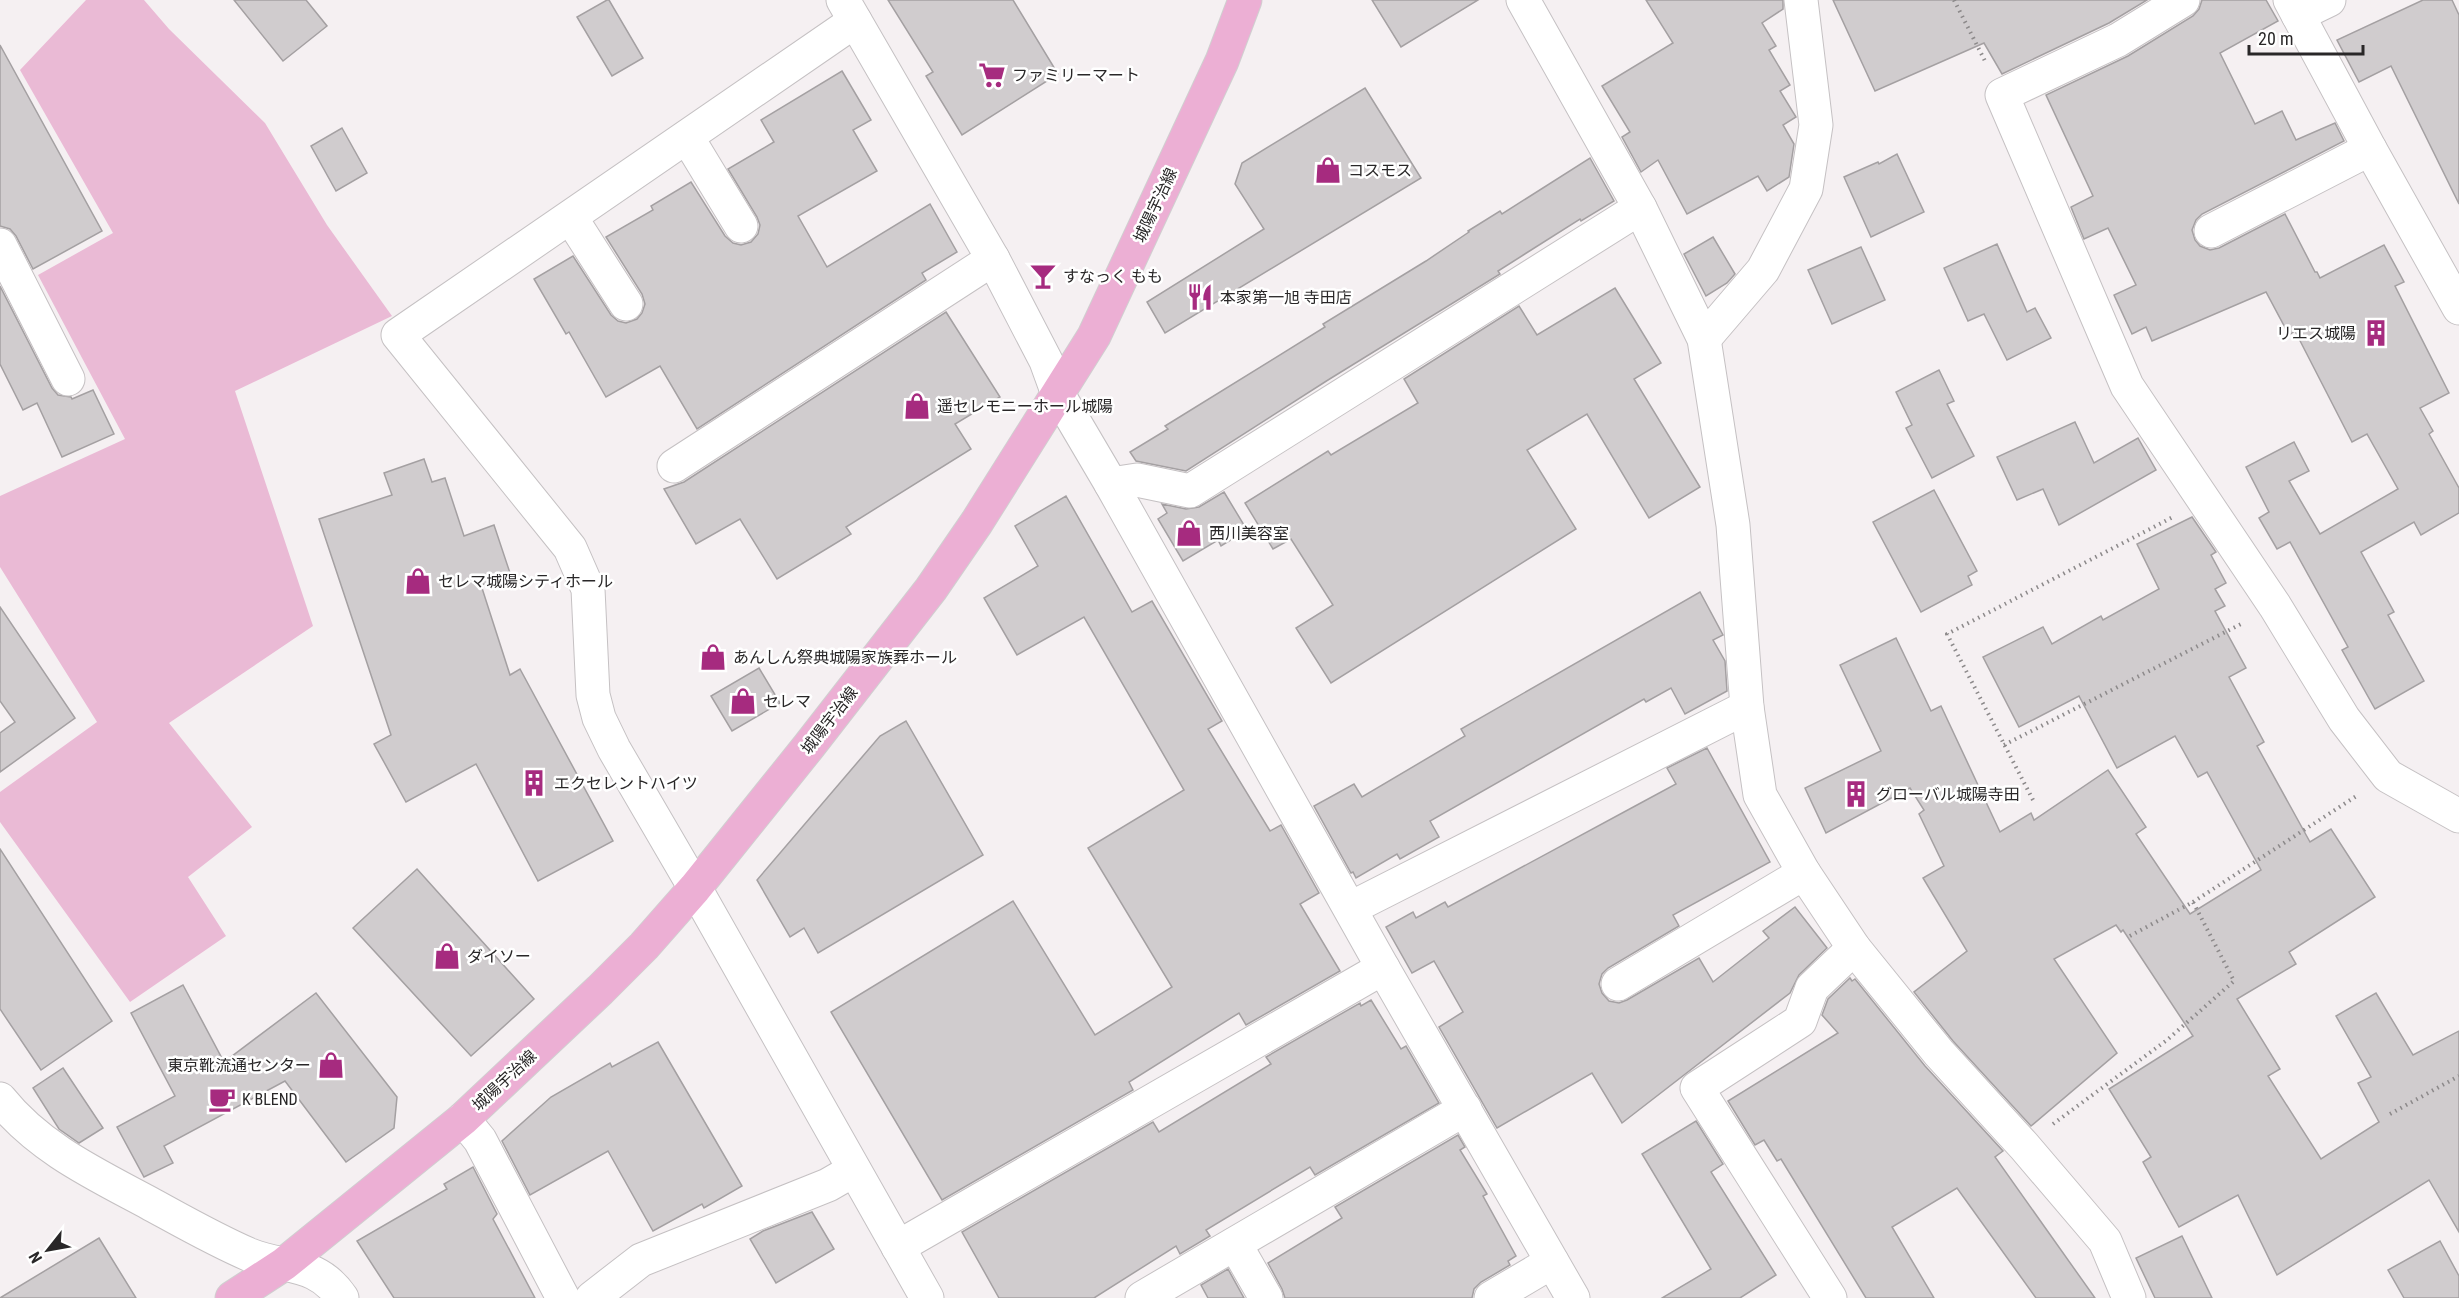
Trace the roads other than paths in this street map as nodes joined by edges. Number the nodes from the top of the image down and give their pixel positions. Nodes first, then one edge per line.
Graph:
1 (1245, 0) edge
2 (1523, 0) edge
3 (1801, 0) edge
4 (2183, 0) edge
5 (2329, 0) edge
6 (2294, 7) edge
7 (849, 11) edge
8 (687, 137) junction
9 (2370, 149) junction
10 (1640, 208) junction
11 (571, 218) junction
12 (741, 226) dead end
13 (2211, 231) dead end
14 (0, 245) edge
15 (993, 259) junction
16 (626, 304) dead end
17 (2459, 308) edge
18 (1704, 339) junction
19 (68, 379) dead end
20 (1058, 394) junction
21 (674, 466) dead end
22 (1111, 484) junction
23 (1747, 707) junction
24 (2459, 816) edge
25 (1804, 873) junction
26 (696, 888) junction
27 (1351, 908) junction
28 (1854, 948) junction
29 (1383, 968) junction
30 (1618, 984) dead end
31 (0, 1099) edge
32 (1465, 1109) junction
33 (463, 1119) junction
34 (854, 1170) junction
35 (1235, 1244) junction
36 (898, 1247) junction
37 (1552, 1262) junction
38 (284, 1264) junction
39 (232, 1298) edge
40 (342, 1298) edge
41 (563, 1298) edge
42 (592, 1298) edge
43 (927, 1298) edge
44 (1142, 1298) edge
45 (1266, 1298) edge
46 (1491, 1298) edge
47 (1573, 1298) edge
48 (1830, 1298) edge
49 (2129, 1298) edge

1 - 20 main road, 城陽宇治線
2 - 10 street
3 - 18 street
4 - 24 street
5 - 6 street
6 - 9 street
7 - 8 street
7 - 15 street
8 - 11 street
8 - 12 street
9 - 13 street
9 - 17 street
10 - 18 street
10 - 22 street
11 - 16 street
11 - 26 street
14 - 19 street
15 - 20 street
15 - 21 street
18 - 23 street
20 - 22 street
20 - 26 main road, 城陽宇治線
22 - 27 street
23 - 25 street
23 - 27 street
25 - 28 street
25 - 30 street
26 - 33 main road, 城陽宇治線
26 - 34 street
27 - 29 street
28 - 48 street
28 - 49 street
29 - 32 street
29 - 36 street
31 - 38 street
32 - 35 street
32 - 37 street
33 - 38 main road, 城陽宇治線
33 - 41 street
34 - 36 street
34 - 42 street
35 - 44 street
35 - 45 street
36 - 43 street
37 - 46 street
37 - 47 street
38 - 39 main road, 城陽宇治線
38 - 40 street

